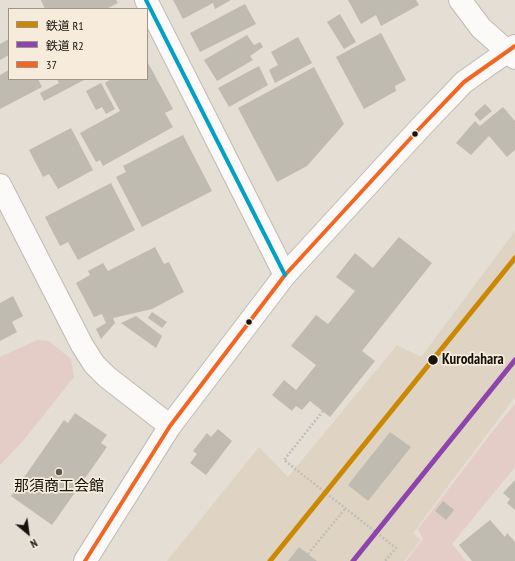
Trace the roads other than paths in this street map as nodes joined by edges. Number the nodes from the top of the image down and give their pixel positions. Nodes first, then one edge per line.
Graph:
1 (146, 0) edge
2 (460, 0) edge
3 (512, 52) edge
4 (0, 185) edge
5 (285, 275) junction
6 (170, 426) junction
7 (85, 561) edge

1 - 5 street
2 - 3 street
3 - 5 street
4 - 6 street
5 - 6 street
6 - 7 street

